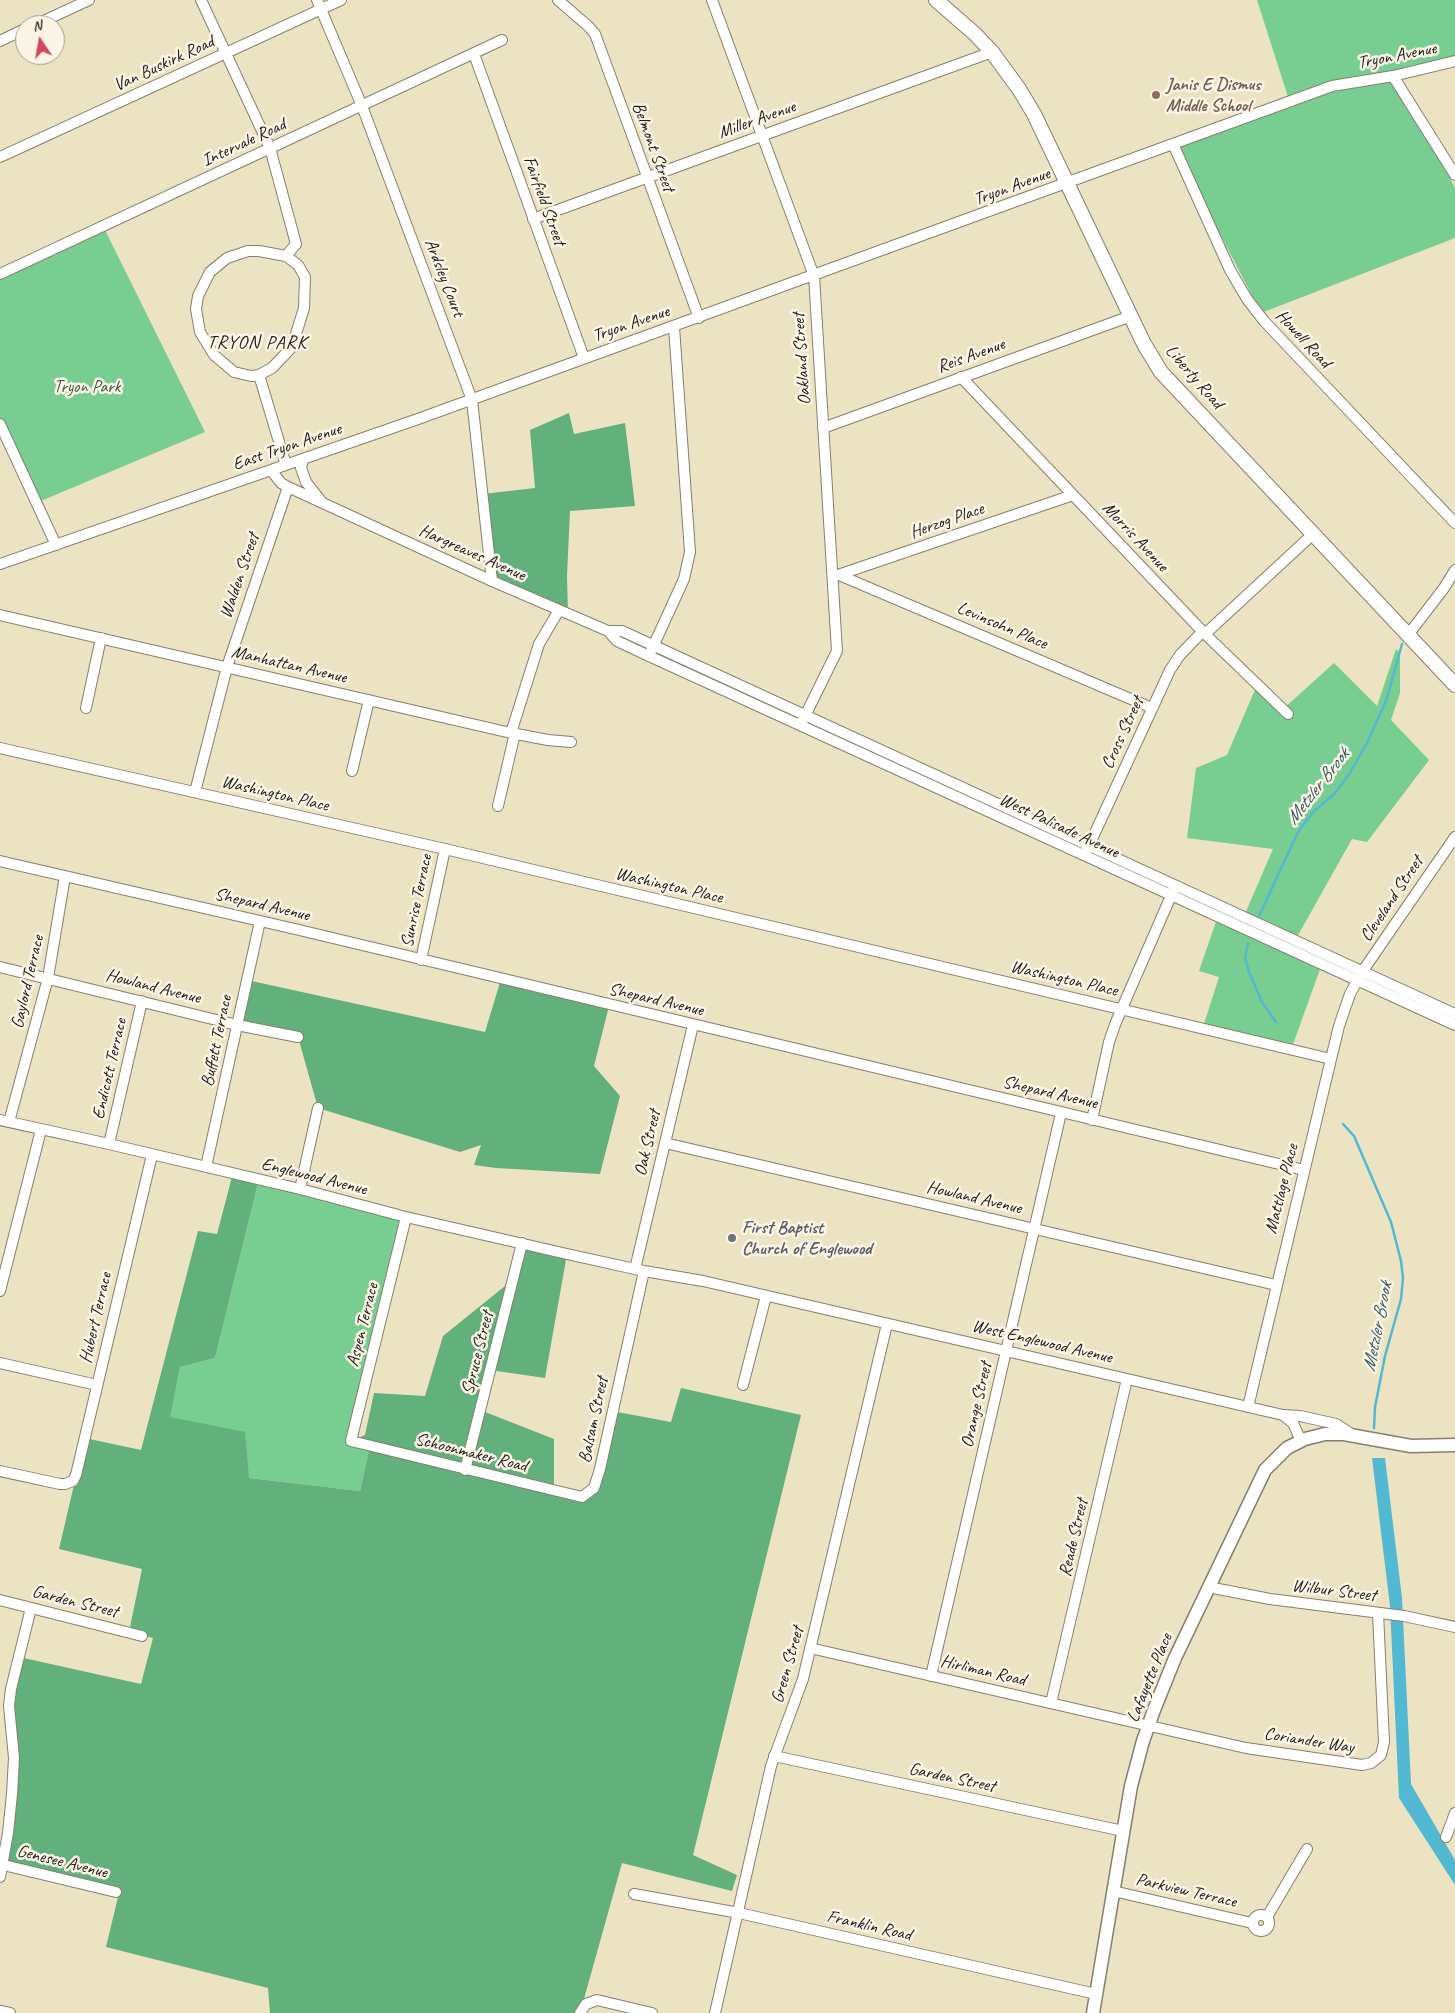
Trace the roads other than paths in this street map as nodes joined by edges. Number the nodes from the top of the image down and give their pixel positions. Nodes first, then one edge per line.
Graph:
1 (90, 0) edge
2 (201, 0) edge
3 (341, 0) edge
4 (558, 0) edge
5 (712, 0) edge
6 (936, 0) edge
7 (319, 5) edge
8 (57, 15) edge
9 (15, 34) edge
10 (502, 40) dead end
11 (0, 41) edge
12 (992, 52) junction
13 (226, 53) junction
14 (474, 54) junction
15 (1455, 61) edge
16 (1393, 76) junction
17 (362, 106) junction
18 (762, 136) junction
19 (1174, 144) junction
20 (270, 148) junction
21 (0, 157) edge
22 (1455, 175) edge
23 (647, 178) junction
24 (1068, 184) junction
25 (533, 219) junction
26 (286, 256) junction
27 (0, 274) edge
28 (814, 276) junction
29 (1131, 316) junction
30 (699, 318) junction
31 (674, 327) junction
32 (584, 358) junction
33 (259, 375) junction
34 (962, 377) junction
35 (472, 400) junction
36 (0, 424) edge
37 (823, 428) junction
38 (303, 460) junction
39 (286, 465) junction
40 (271, 470) junction
41 (288, 487) junction
42 (1073, 495) junction
43 (323, 504) junction
44 (1455, 523) edge
45 (1313, 534) junction
46 (56, 545) junction
47 (0, 564) edge
48 (1455, 570) edge
49 (836, 576) junction
50 (492, 581) junction
51 (559, 610) junction
52 (0, 615) edge
53 (608, 631) junction
54 (1204, 633) junction
55 (1408, 635) junction
56 (101, 638) junction
57 (654, 646) junction
58 (649, 656) junction
59 (227, 667) junction
60 (1455, 685) edge
61 (370, 700) junction
62 (86, 708) dead end
63 (1152, 708) junction
64 (1288, 714) dead end
65 (805, 716) junction
66 (800, 726) junction
67 (513, 733) junction
68 (571, 742) dead end
69 (0, 748) edge
70 (352, 771) dead end
71 (195, 792) junction
72 (498, 806) dead end
73 (1455, 837) edge
74 (445, 849) junction
75 (1086, 851) junction
76 (0, 861) edge
77 (65, 876) junction
78 (1174, 891) junction
79 (260, 921) junction
80 (422, 960) junction
81 (0, 968) edge
82 (1360, 977) junction
83 (48, 978) junction
84 (142, 1001) junction
85 (1120, 1010) junction
86 (1455, 1014) edge
87 (237, 1025) junction
88 (1455, 1025) edge
89 (693, 1026) junction
90 (298, 1037) dead end
91 (1331, 1059) junction
92 (318, 1108) dead end
93 (1061, 1113) junction
94 (1092, 1120) junction
95 (4, 1121) edge
96 (41, 1130) junction
97 (665, 1143) junction
98 (109, 1144) junction
99 (152, 1154) junction
100 (206, 1167) junction
101 (1304, 1170) junction
102 (300, 1189) junction
103 (406, 1217) junction
104 (1035, 1229) junction
105 (522, 1243) junction
106 (4, 1257) edge
107 (620, 1266) joint
108 (639, 1270) junction
109 (1276, 1285) junction
110 (0, 1291) edge
111 (766, 1296) junction
112 (886, 1324) junction
113 (626, 1344) joint
114 (1007, 1351) junction
115 (0, 1364) edge
116 (1127, 1379) junction
117 (97, 1385) junction
118 (743, 1386) dead end
119 (1248, 1407) junction
120 (1283, 1415) junction
121 (1354, 1436) junction
122 (1301, 1440) junction
123 (351, 1441) joint
124 (1455, 1445) edge
125 (465, 1469) junction
126 (0, 1471) edge
127 (582, 1497) joint
128 (1208, 1587) junction
129 (0, 1600) edge
130 (31, 1608) junction
131 (1379, 1613) junction
132 (1455, 1627) edge
133 (142, 1636) dead end
134 (810, 1648) junction
135 (931, 1676) junction
136 (1051, 1703) junction
137 (1148, 1726) junction
138 (12, 1736) junction
139 (0, 1738) edge
140 (774, 1756) junction
141 (1455, 1813) edge
142 (1123, 1831) junction
143 (1446, 1837) dead end
144 (1307, 1849) dead end
145 (1, 1864) edge
146 (0, 1877) edge
147 (1113, 1891) junction
148 (116, 1892) dead end
149 (634, 1894) dead end
150 (739, 1913) junction
151 (1096, 1994) junction
152 (0, 2011) edge
153 (10, 2013) edge
154 (580, 2013) edge
155 (652, 2013) edge
156 (715, 2013) edge
157 (1093, 2013) edge

1 - 8 street
2 - 13 street
3 - 7 street, Van Buskirk Road
4 - 23 street, Belmont Street
5 - 18 street, Oakland Street
6 - 12 main road, Liberty Road
7 - 13 street, Van Buskirk Road
7 - 17 street, Ardsley Court
9 - 11 street
10 - 14 street, Intervale Road
12 - 18 street, Miller Avenue
12 - 24 main road, Liberty Road
13 - 20 street
13 - 21 street, Van Buskirk Road
14 - 17 street, Intervale Road
14 - 25 street, Fairfield Street
15 - 16 street, Tryon Avenue
16 - 19 street, Tryon Avenue
16 - 22 street
17 - 20 street, Intervale Road
17 - 35 street, Ardsley Court
18 - 23 street, Miller Avenue
18 - 28 street, Oakland Street
19 - 24 street, Tryon Avenue
19 - 44 street, Howell Road
20 - 26 street
20 - 27 street, Intervale Road
23 - 25 street, Miller Avenue
23 - 30 street, Belmont Street
24 - 28 street, Tryon Avenue
24 - 29 main road, Liberty Road
25 - 32 street, Fairfield Street
26 - 33 street
26 - 33 street
28 - 30 street, Tryon Avenue
28 - 37 street, Oakland Street
29 - 34 street, Reis Avenue
29 - 45 main road, Liberty Road
30 - 31 street, Tryon Avenue
31 - 32 street, Tryon Avenue
31 - 57 street
32 - 35 street, East Tryon Avenue
33 - 39 street
34 - 37 street, Reis Avenue
34 - 42 street, Morris Avenue
35 - 38 street, East Tryon Avenue
35 - 50 street, Ardsley Court
36 - 46 street
37 - 49 street, Oakland Street
38 - 39 street, East Tryon Avenue
38 - 43 street, Hargreaves Avenue
39 - 40 street, East Tryon Avenue
40 - 41 street, Hargreaves Avenue
40 - 46 street, East Tryon Avenue
41 - 43 street, Hargreaves Avenue
41 - 59 street, Walden Street
42 - 49 street, Herzog Place
42 - 54 street, Morris Avenue
43 - 50 street, Hargreaves Avenue
45 - 54 street, Cross Street
45 - 55 main road, Liberty Road
46 - 47 street, East Tryon Avenue
48 - 55 street
49 - 63 street, Levinsohn Place
49 - 65 street, Oakland Street
50 - 51 street, Hargreaves Avenue
51 - 53 street, Hargreaves Avenue
51 - 67 street
52 - 56 street, Manhattan Avenue
53 - 57 street, Hargreaves Avenue
53 - 58 street, Hargreaves Avenue
54 - 63 street, Cross Street
54 - 64 street, Morris Avenue
55 - 60 main road, Liberty Road
56 - 59 street, Manhattan Avenue
56 - 62 street
57 - 58 street
57 - 65 street, West Palisade Avenue
58 - 66 street, West Palisade Avenue
59 - 61 street, Manhattan Avenue
59 - 71 street, Walden Street
61 - 67 street, Manhattan Avenue
61 - 70 street
63 - 75 street, Cross Street
65 - 66 street, Oakland Street
65 - 75 street, West Palisade Avenue
66 - 75 street, West Palisade Avenue
67 - 68 street, Manhattan Avenue
67 - 72 street
69 - 71 street, Washington Place
71 - 74 street, Washington Place
73 - 82 street, Cleveland Street
74 - 80 street, Sunrise Terrace
74 - 85 street, Washington Place
75 - 78 street, West Palisade Avenue
76 - 77 street, Shepard Avenue
77 - 79 street, Shepard Avenue
77 - 83 street, Gaylord Terrace
78 - 82 street, West Palisade Avenue
78 - 85 street
79 - 80 street, Shepard Avenue
79 - 87 street, Buffett Terrace
80 - 89 street, Shepard Avenue
81 - 83 street, Howland Avenue
82 - 86 street, West Palisade Avenue
82 - 88 street, West Palisade Avenue
82 - 91 street, Mattlage Place
83 - 84 street, Howland Avenue
83 - 95 street, Gaylord Terrace
84 - 87 street, Howland Avenue
84 - 98 street, Endicott Terrace
85 - 91 street, Washington Place
85 - 94 street
87 - 90 street, Howland Avenue
87 - 100 street, Buffett Terrace
89 - 93 street, Shepard Avenue
89 - 97 street, Oak Street
91 - 101 street, Mattlage Place
92 - 102 street
93 - 94 street, Shepard Avenue
93 - 104 street, Orange Street
94 - 101 street, Shepard Avenue
95 - 96 street, Englewood Avenue
96 - 98 street, Englewood Avenue
96 - 106 street
97 - 104 street, Howland Avenue
97 - 108 street, Oak Street
98 - 99 street, Englewood Avenue
99 - 100 street, Englewood Avenue
99 - 117 street, Hubert Terrace
100 - 102 street, Englewood Avenue
101 - 109 street, Mattlage Place
102 - 103 street, Englewood Avenue
103 - 105 street, Englewood Avenue
103 - 123 street, Aspen Terrace
104 - 109 street, Howland Avenue
104 - 114 street, Orange Street
105 - 107 street, Englewood Avenue
105 - 125 street, Spruce Street
106 - 110 street
107 - 108 street, West Englewood Avenue
108 - 111 street, West Englewood Avenue
108 - 113 street, Oak Street
109 - 119 street, Mattlage Place
111 - 112 street, West Englewood Avenue
111 - 118 street
112 - 114 street, West Englewood Avenue
112 - 134 street, Green Street
113 - 127 street, Balsam Street
114 - 116 street, West Englewood Avenue
114 - 135 street, Orange Street
115 - 117 street
116 - 119 street, West Englewood Avenue
116 - 136 street, Reade Street
117 - 126 street, Hubert Terrace
119 - 120 street, West Englewood Avenue
120 - 121 street, West Englewood Avenue
120 - 122 street
121 - 122 street, Lafayette Place
121 - 124 street, West Englewood Avenue
122 - 128 street, Lafayette Place
123 - 125 street, Schoonmaker Road
125 - 127 street, Schoonmaker Road
128 - 131 street, Wilbur Street
128 - 137 street, Lafayette Place
129 - 130 street, Garden Street
130 - 133 street, Garden Street
130 - 138 street
131 - 132 street, Wilbur Street
131 - 137 street, Coriander Way
134 - 135 street, Hirliman Road
134 - 140 street, Green Street
135 - 136 street, Hirliman Road
136 - 137 street, Hirliman Road
137 - 142 street, Lafayette Place
138 - 139 street
138 - 145 street
140 - 142 street, Garden Street
140 - 150 street, Green Street
141 - 143 street
142 - 147 street, Lafayette Place
144 - 147 street, Parkview Terrace
145 - 146 street
145 - 148 street, Genesee Avenue
147 - 151 street, Lafayette Place
149 - 150 street, Franklin Road
150 - 151 street, Franklin Road
150 - 156 street, Green Street
151 - 157 street, Lafayette Place
152 - 153 street
154 - 155 street

